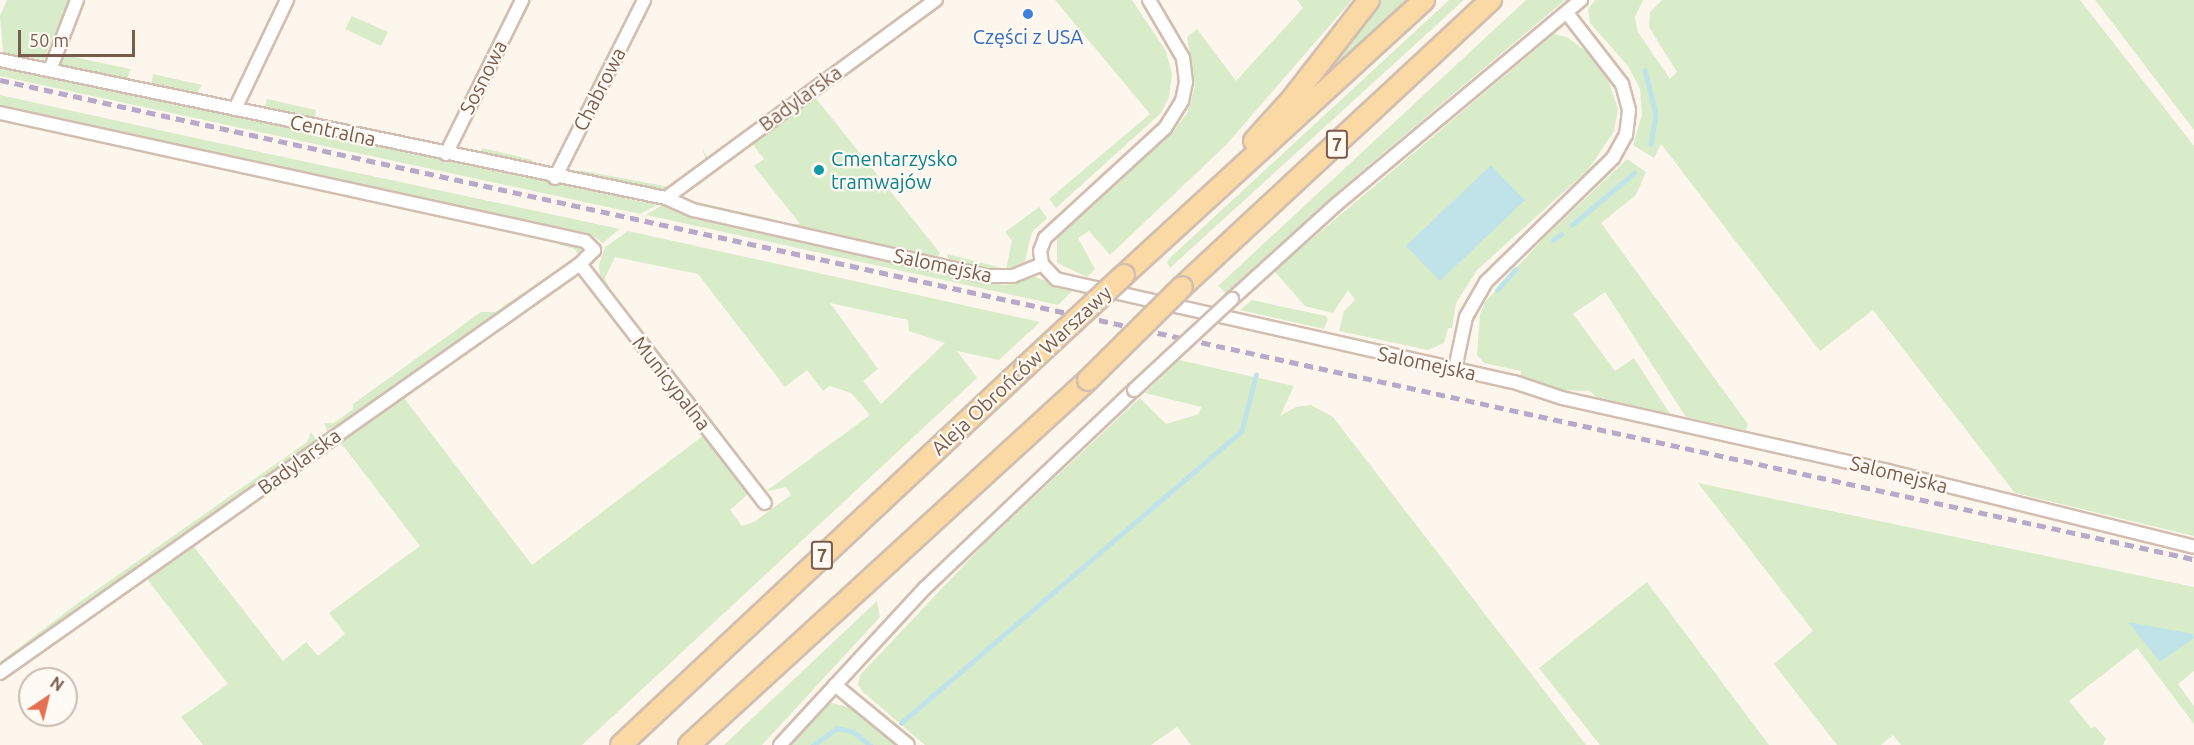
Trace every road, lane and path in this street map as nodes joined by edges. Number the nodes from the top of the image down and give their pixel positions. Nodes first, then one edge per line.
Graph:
1 (77, 0) edge
2 (287, 0) edge
3 (522, 0) edge
4 (644, 0) edge
5 (936, 0) edge
6 (1149, 0) edge
7 (1368, 0) edge
8 (1424, 0) edge
9 (1491, 0) edge
10 (1581, 0) edge
11 (1567, 13) junction
12 (0, 60) edge
13 (50, 70) junction
14 (235, 109) junction
15 (0, 113) edge
16 (446, 154) junction
17 (555, 178) junction
18 (666, 198) junction
19 (1173, 229) junction
20 (580, 264) junction
21 (1042, 264) junction
22 (1455, 369) junction
23 (765, 503) dead end
24 (2194, 547) edge
25 (0, 672) edge
26 (836, 685) junction
27 (621, 745) edge
28 (689, 745) edge
29 (780, 745) edge
30 (908, 745) edge

1 - 13 street
2 - 14 street
3 - 16 street, Sosnowa
4 - 17 street, Chabrowa
5 - 18 street, Badylarska
6 - 21 street
7 - 19 main road
8 - 19 main road, Aleja Obrońców Warszawy / 7
9 - 28 main road, 7, bridge
10 - 11 street
11 - 22 street
11 - 26 street, bridge
12 - 13 street, Centralna
13 - 14 street, Centralna
14 - 16 street, Centralna
15 - 20 street, Badylarska
16 - 17 street, Centralna
17 - 18 street, Centralna
18 - 21 street, Salomejska
19 - 27 main road, Aleja Obrońców Warszawy / 7, bridge
20 - 23 street, Municypalna
20 - 25 street, Badylarska
21 - 22 street, Salomejska
22 - 24 street, Salomejska
26 - 29 street
26 - 30 street

